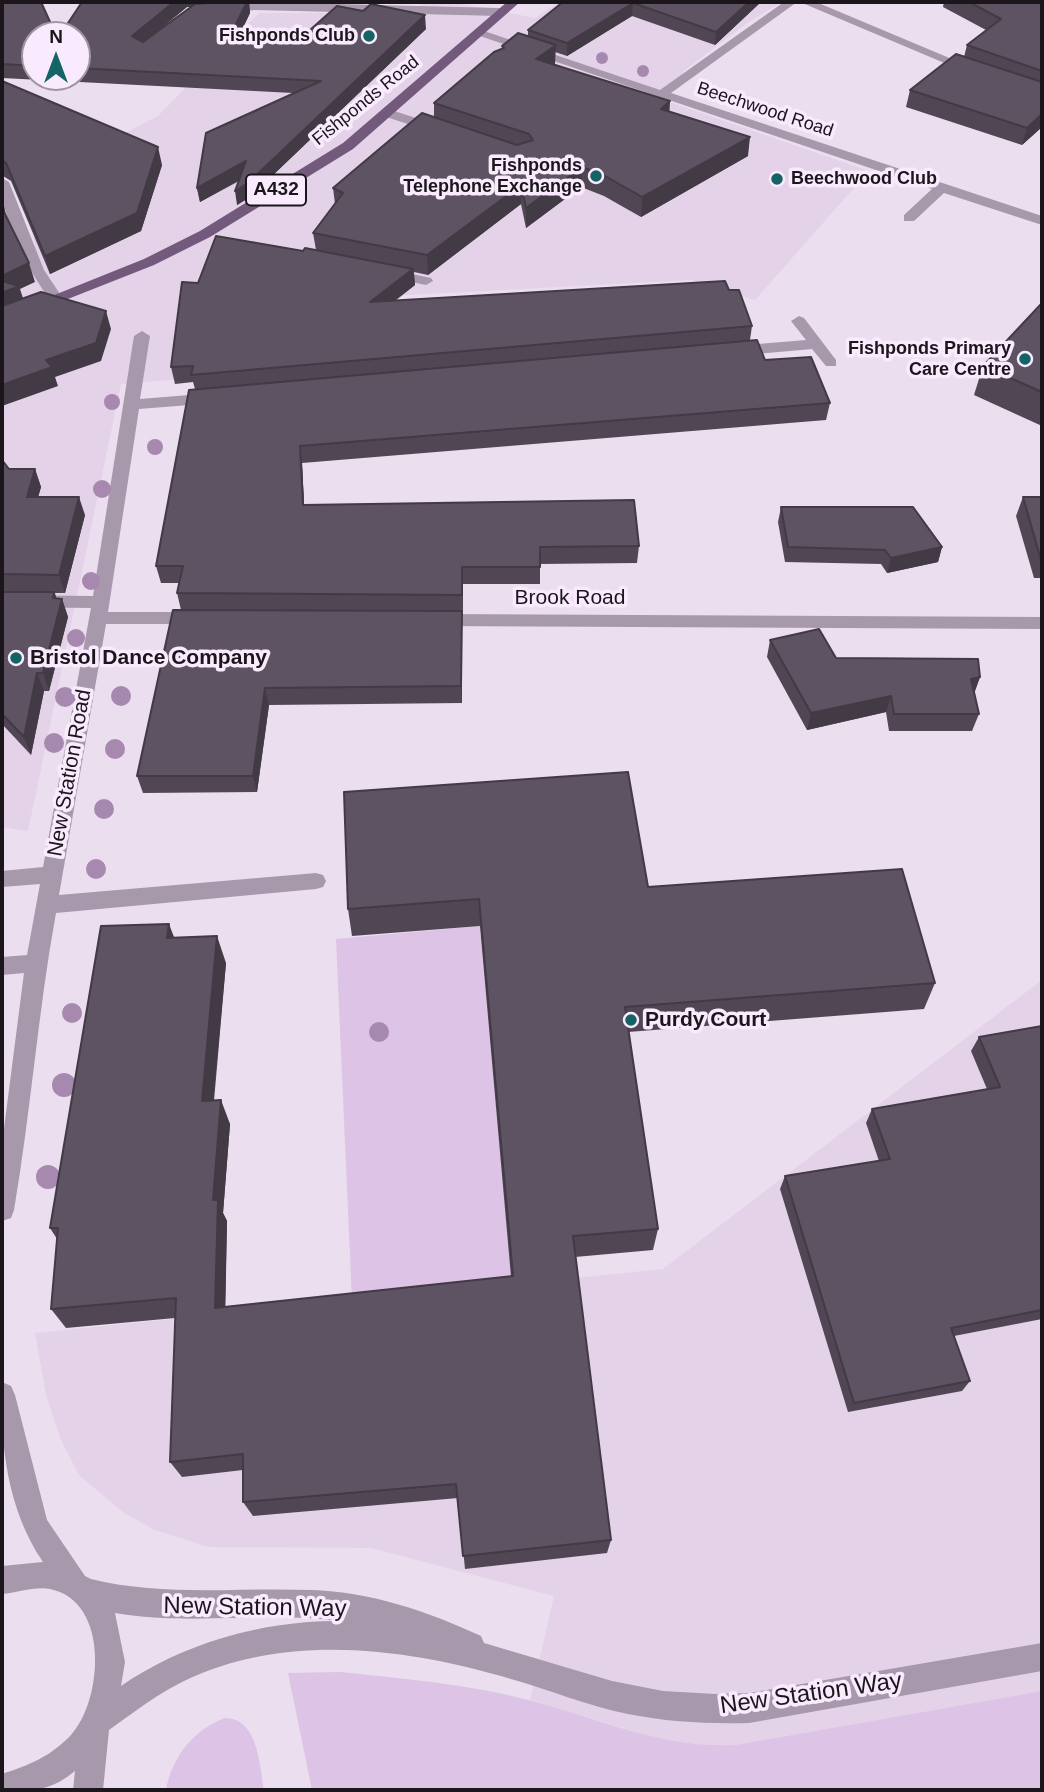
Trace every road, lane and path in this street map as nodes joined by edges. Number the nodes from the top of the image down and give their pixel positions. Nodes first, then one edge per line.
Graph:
1 (514, 2) edge
2 (791, 2) edge
3 (806, 2) edge
4 (205, 10) edge
5 (500, 12) junction
6 (477, 33) junction
7 (984, 74) edge
8 (662, 94) junction
9 (387, 113) junction
10 (453, 135) edge
11 (2, 182) edge
12 (942, 187) junction
13 (909, 218) dead end
14 (1042, 220) edge
15 (205, 234) junction
16 (224, 240) edge
17 (373, 270) edge
18 (426, 281) edge
19 (57, 300) junction
20 (2, 321) edge
21 (799, 321) dead end
22 (142, 336) dead end
23 (816, 344) junction
24 (719, 352) edge
25 (831, 363) dead end
26 (226, 397) edge
27 (132, 405) junction
28 (2, 601) edge
29 (99, 610) junction
30 (223, 618) edge
31 (417, 620) edge
32 (1042, 623) edge
33 (52, 875) junction
34 (2, 878) edge
35 (316, 881) dead end
36 (47, 905) junction
37 (36, 963) junction
38 (2, 966) edge
39 (10, 1114) edge
40 (2, 1210) edge
41 (2, 1395) edge
42 (2, 1580) edge
43 (80, 1588) junction
44 (1042, 1657) edge
45 (501, 1661) junction
46 (96, 1724) junction
47 (2, 1788) edge
48 (88, 1790) edge

1 - 5 main road, Fishponds Road / A432
2 - 8 street
3 - 7 street
4 - 5 street
5 - 6 main road, Fishponds Road / A432
6 - 8 street, Beechwood Road
6 - 9 main road, Fishponds Road / A432
8 - 12 street, Beechwood Road
9 - 10 street
9 - 15 main road, Fishponds Road / A432
11 - 19 street
12 - 13 street
12 - 14 street, Beechwood Road
15 - 16 street
15 - 19 main road, Fishponds Road / A432
17 - 18 street
19 - 20 main road, Fishponds Road / A432
21 - 23 street
22 - 27 street, New Station Road
23 - 24 street
23 - 25 street
26 - 27 street
27 - 29 street, New Station Road
28 - 29 street
29 - 30 street
29 - 33 street, New Station Road
31 - 32 street, Brook Road
33 - 34 street
33 - 36 street, New Station Road
35 - 36 street
36 - 37 street, New Station Road
37 - 38 street
37 - 39 street, New Station Road
39 - 40 street, New Station Road
41 - 43 street
42 - 43 street, New Station Way
43 - 45 street, New Station Way
43 - 46 street
44 - 45 street, New Station Way
45 - 46 street, New Station Way
46 - 47 street
46 - 48 street

